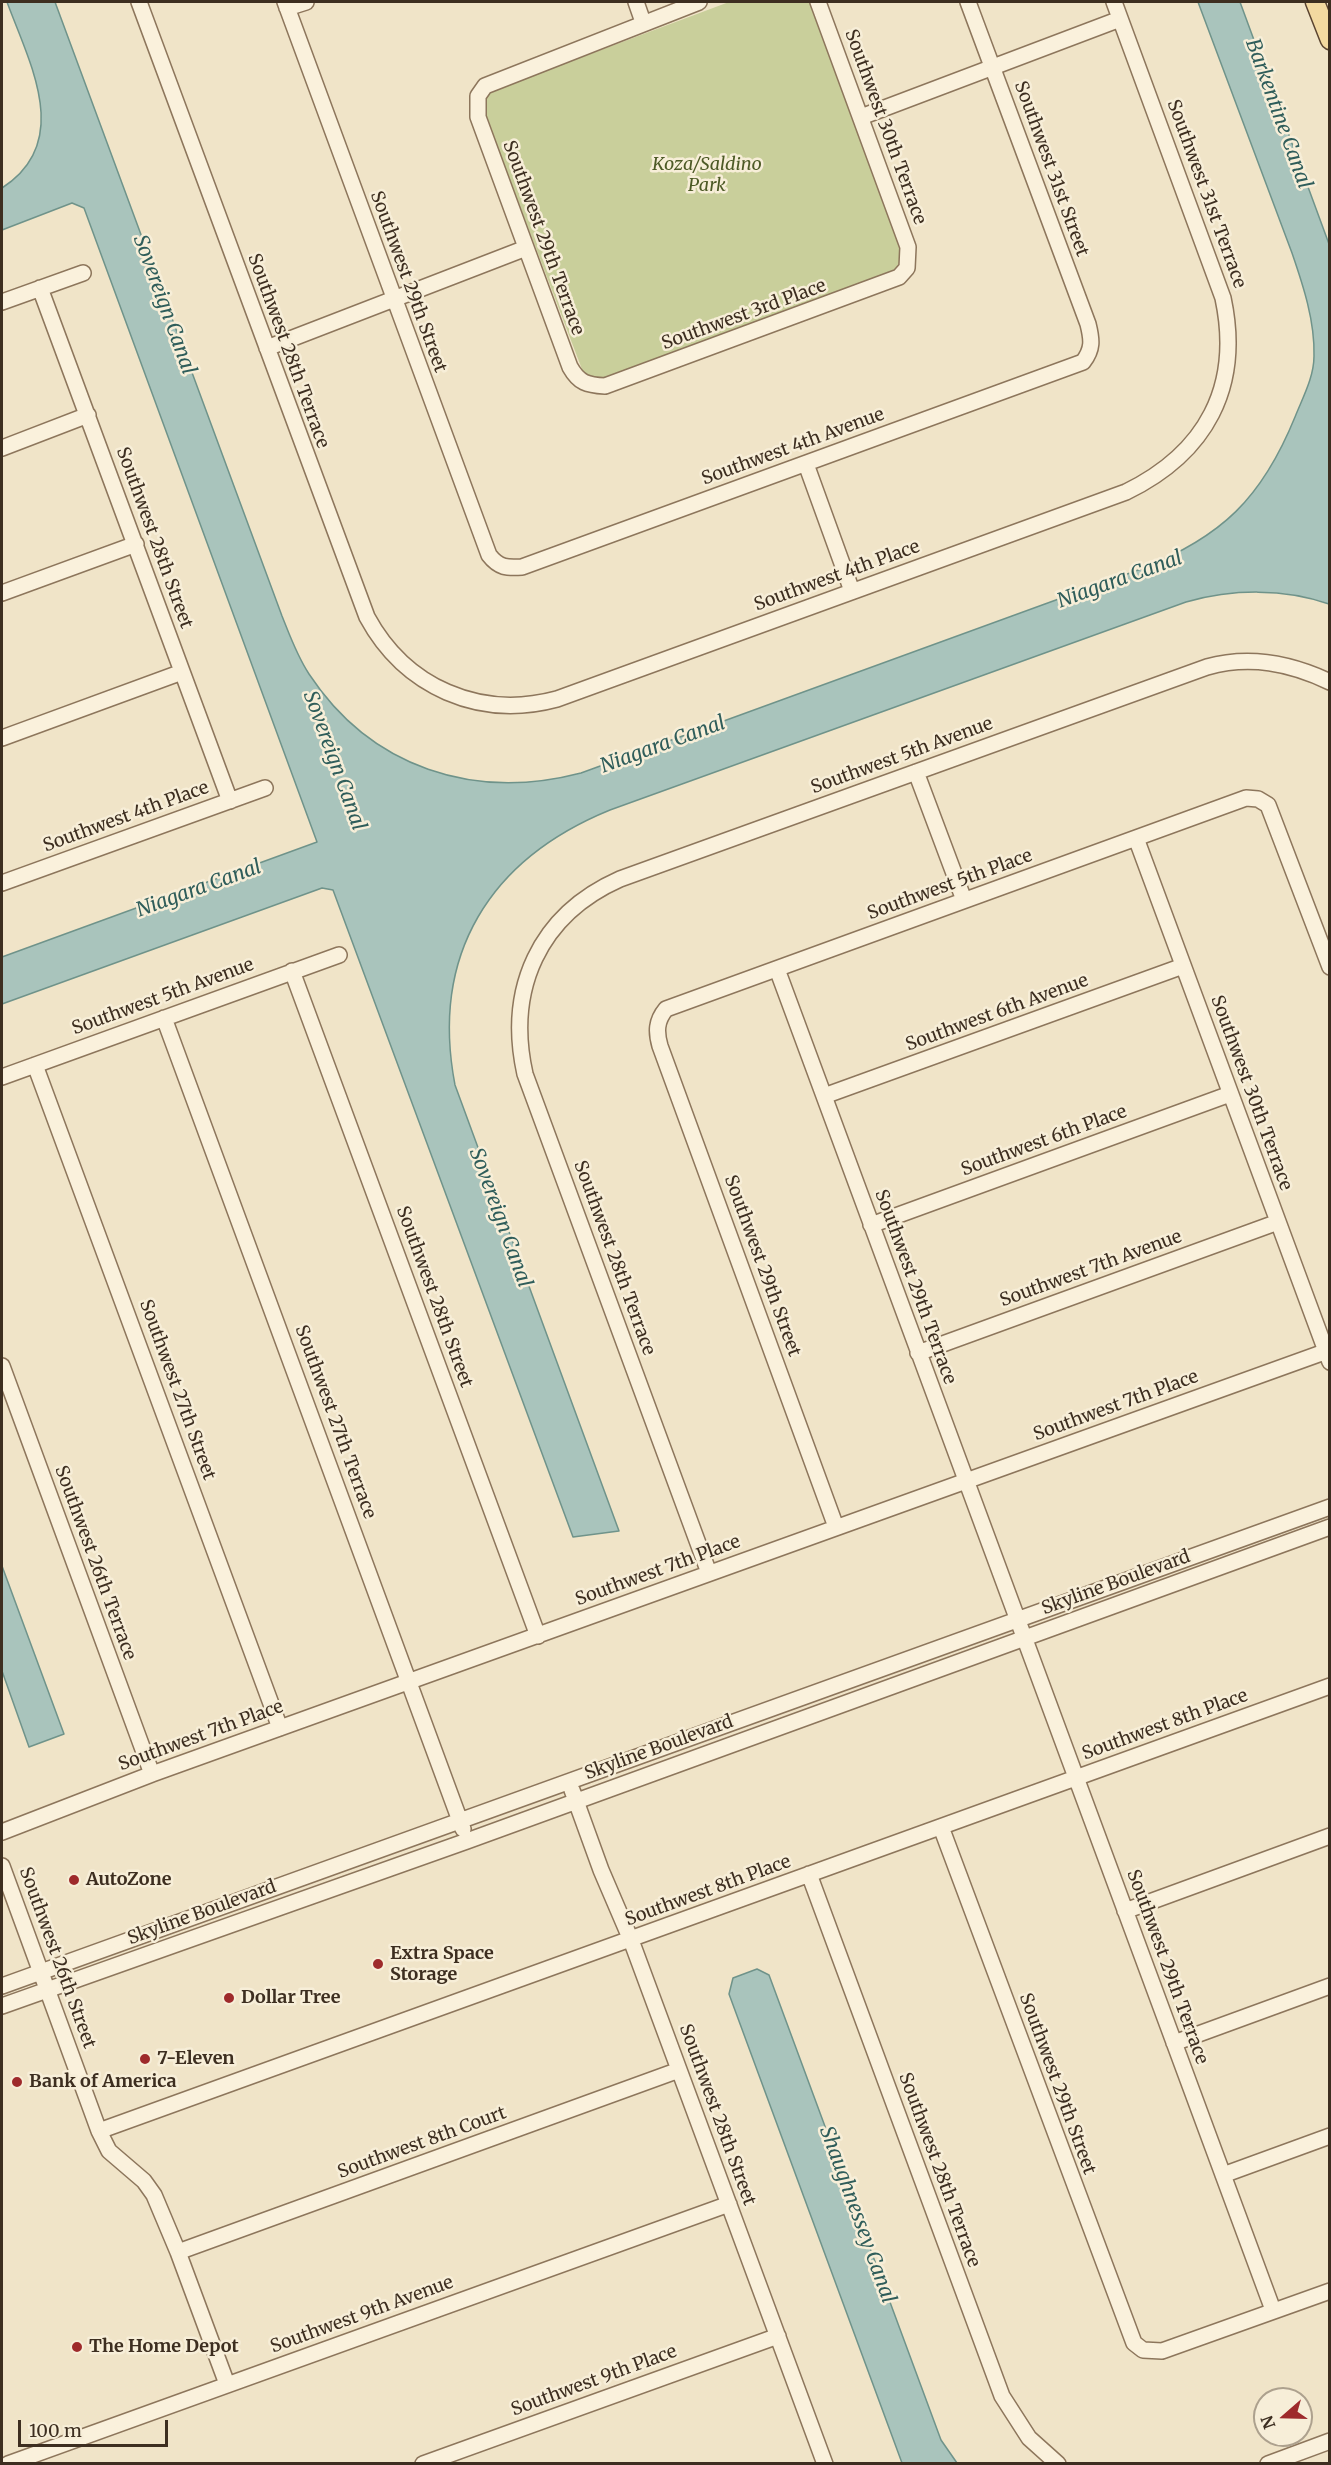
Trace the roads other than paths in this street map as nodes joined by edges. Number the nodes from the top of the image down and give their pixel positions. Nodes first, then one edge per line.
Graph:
1 (139, 2) edge
2 (306, 2) edge
3 (636, 2) edge
4 (699, 2) edge
5 (818, 2) edge
6 (968, 2) edge
7 (1114, 2) edge
8 (1315, 2) edge
9 (286, 5) edge
10 (1120, 19) junction
11 (643, 22) junction
12 (1329, 40) edge
13 (993, 67) junction
14 (861, 117) junction
15 (526, 248) junction
16 (908, 267) joint
17 (83, 273) dead end
18 (40, 288) junction
19 (394, 299) junction
20 (2, 302) edge
21 (267, 348) junction
22 (1090, 352) joint
23 (588, 385) joint
24 (1216, 405) joint
25 (88, 415) junction
26 (2, 448) edge
27 (806, 464) junction
28 (136, 544) junction
29 (505, 568) joint
30 (852, 591) junction
31 (2, 593) edge
32 (182, 672) junction
33 (1329, 682) edge
34 (437, 689) joint
35 (2, 738) edge
36 (916, 772) junction
37 (265, 788) dead end
38 (230, 801) junction
39 (1136, 838) junction
40 (2, 884) edge
41 (964, 900) junction
42 (537, 952) joint
43 (339, 955) dead end
44 (1183, 966) junction
45 (1329, 968) edge
46 (777, 969) junction
47 (292, 971) junction
48 (659, 1017) joint
49 (164, 1018) junction
50 (35, 1065) junction
51 (2, 1077) edge
52 (1230, 1094) junction
53 (824, 1096) junction
54 (1278, 1222) junction
55 (871, 1225) junction
56 (918, 1353) junction
57 (1328, 1354) edge
58 (2, 1366) edge
59 (966, 1481) junction
60 (1329, 1507) edge
61 (836, 1527) junction
62 (1329, 1527) edge
63 (709, 1573) junction
64 (1017, 1619) junction
65 (538, 1636) junction
66 (1023, 1637) junction
67 (410, 1682) junction
68 (1329, 1686) edge
69 (280, 1728) junction
70 (152, 1774) junction
71 (1076, 1778) junction
72 (570, 1782) junction
73 (575, 1799) junction
74 (460, 1821) junction
75 (941, 1827) junction
76 (2, 1832) edge
77 (1329, 1836) edge
78 (467, 1841) junction
79 (2, 1866) edge
80 (809, 1874) junction
81 (1125, 1911) junction
82 (631, 1940) junction
83 (41, 1972) junction
84 (2, 1986) edge
85 (1329, 1986) edge
86 (47, 1989) junction
87 (2, 2006) edge
88 (1174, 2043) junction
89 (680, 2070) junction
90 (99, 2131) junction
91 (1329, 2136) edge
92 (1223, 2175) junction
93 (729, 2204) junction
94 (178, 2252) junction
95 (1329, 2291) edge
96 (1273, 2310) junction
97 (778, 2336) junction
98 (226, 2384) junction
99 (1329, 2441) edge
100 (8, 2463) edge
101 (423, 2463) edge
102 (825, 2463) edge
103 (1058, 2463) edge
104 (1268, 2463) edge

1 - 21 street, Southwest 28th Terrace
2 - 9 street
3 - 11 street
4 - 11 street
5 - 14 street, Southwest 30th Terrace
6 - 13 street, Southwest 31st Street
7 - 10 street, Southwest 31st Terrace
8 - 12 main road
9 - 19 street, Southwest 29th Street
10 - 13 street
10 - 24 street, Southwest 31st Terrace
11 - 15 street, Southwest 29th Terrace
13 - 14 street
13 - 22 street, Southwest 31st Street
14 - 16 street, Southwest 30th Terrace
15 - 19 street
15 - 23 street, Southwest 29th Terrace
16 - 23 street, Southwest 3rd Place
17 - 18 street
18 - 20 street
18 - 25 street, Southwest 28th Street
19 - 21 street
19 - 29 street, Southwest 29th Street
21 - 34 street, Southwest 28th Terrace
22 - 27 street, Southwest 4th Avenue
24 - 30 street, Southwest 4th Place
25 - 26 street
25 - 28 street, Southwest 28th Street
27 - 29 street, Southwest 4th Avenue
27 - 30 street
28 - 31 street
28 - 32 street, Southwest 28th Street
30 - 34 street, Southwest 4th Place
32 - 35 street
32 - 38 street, Southwest 28th Street
33 - 36 street, Southwest 5th Avenue
36 - 41 street
36 - 42 street, Southwest 5th Avenue
37 - 38 street, Southwest 4th Place
38 - 40 street, Southwest 4th Place
39 - 41 street, Southwest 5th Place
39 - 44 street, Southwest 30th Terrace
39 - 45 street, Southwest 5th Place
41 - 46 street, Southwest 5th Place
42 - 63 street, Southwest 28th Terrace
43 - 47 street, Southwest 5th Avenue
44 - 52 street, Southwest 30th Terrace
44 - 53 street, Southwest 6th Avenue
46 - 48 street, Southwest 5th Place
46 - 53 street, Southwest 29th Terrace
47 - 49 street, Southwest 5th Avenue
47 - 65 street, Southwest 28th Street
48 - 61 street, Southwest 29th Street
49 - 50 street, Southwest 5th Avenue
49 - 67 street, Southwest 27th Terrace
50 - 51 street, Southwest 5th Avenue
50 - 69 street, Southwest 27th Street
52 - 54 street, Southwest 30th Terrace
52 - 55 street, Southwest 6th Place
53 - 55 street, Southwest 29th Terrace
54 - 56 street, Southwest 7th Avenue
54 - 57 street, Southwest 30th Terrace
55 - 56 street, Southwest 29th Terrace
56 - 59 street, Southwest 29th Terrace
57 - 59 street, Southwest 7th Place
58 - 70 street, Southwest 26th Terrace
59 - 61 street, Southwest 7th Place
59 - 64 street, Southwest 29th Terrace
60 - 64 street, Skyline Boulevard
61 - 63 street, Southwest 7th Place
62 - 66 street, Skyline Boulevard
63 - 65 street, Southwest 7th Place
64 - 66 street, Southwest 29th Terrace
64 - 72 street, Skyline Boulevard
65 - 67 street, Southwest 7th Place
66 - 71 street, Southwest 29th Terrace
66 - 73 street, Skyline Boulevard
67 - 69 street, Southwest 7th Place
67 - 74 street, Southwest 27th Terrace
68 - 71 street, Southwest 8th Place
69 - 70 street, Southwest 7th Place
70 - 76 street, Southwest 7th Place
71 - 75 street, Southwest 8th Place
71 - 81 street, Southwest 29th Terrace
72 - 73 street, Southwest 28th Street
72 - 74 street, Skyline Boulevard
73 - 78 street, Skyline Boulevard
73 - 82 street, Southwest 28th Street
74 - 78 street, Southwest 27th Terrace
74 - 83 street, Skyline Boulevard
75 - 80 street, Southwest 8th Place
75 - 96 street, Southwest 29th Street
77 - 81 street
78 - 86 street, Skyline Boulevard
79 - 83 street, Southwest 26th Street
80 - 82 street, Southwest 8th Place
80 - 103 street, Southwest 28th Terrace
81 - 88 street, Southwest 29th Terrace
82 - 89 street, Southwest 28th Street
82 - 90 street, Southwest 8th Place
83 - 84 street, Skyline Boulevard
83 - 86 street, Southwest 26th Street
85 - 88 street
86 - 87 street, Skyline Boulevard
86 - 90 street, Southwest 26th Street
88 - 92 street, Southwest 29th Terrace
89 - 93 street, Southwest 28th Street
89 - 94 street, Southwest 8th Court
90 - 94 street, Southwest 26th Street
91 - 92 street
92 - 96 street, Southwest 29th Terrace
93 - 97 street, Southwest 28th Street
93 - 98 street, Southwest 9th Avenue
94 - 98 street, Southwest 26th Street
95 - 96 street
97 - 101 street, Southwest 9th Place
97 - 102 street, Southwest 28th Street
98 - 100 street, Southwest 9th Avenue
99 - 104 street

